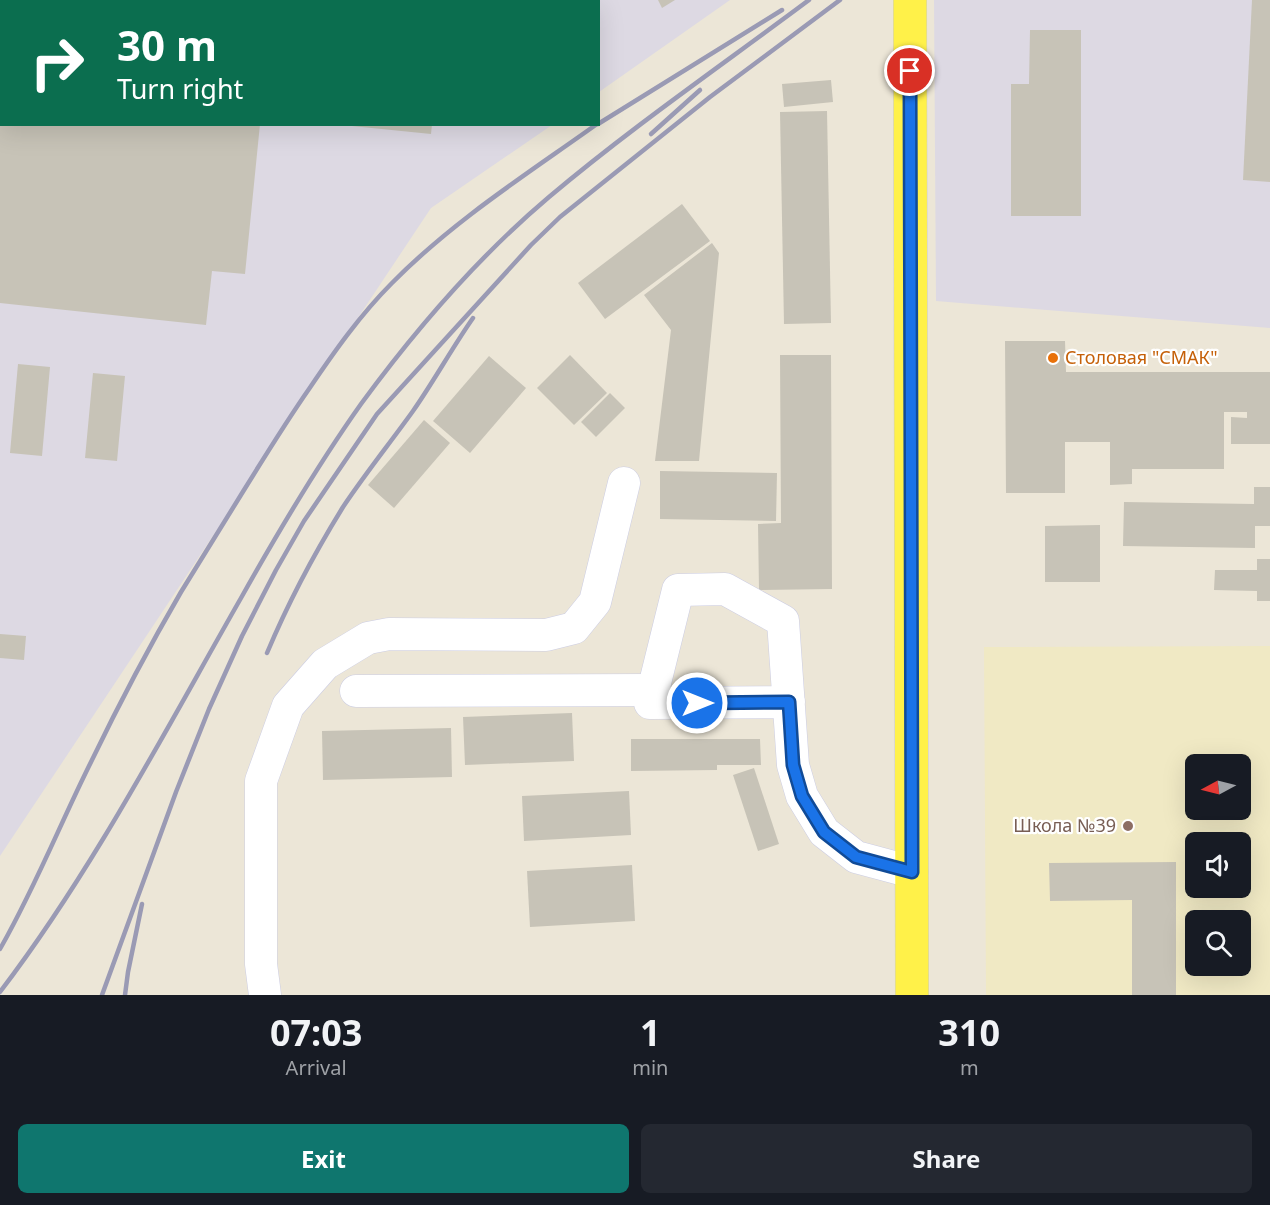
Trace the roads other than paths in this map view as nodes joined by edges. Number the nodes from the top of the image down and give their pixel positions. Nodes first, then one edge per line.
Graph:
1 (910, 0) edge
2 (624, 483) dead end
3 (653, 690) junction
4 (356, 691) dead end
5 (789, 702) junction
6 (912, 872) junction
7 (265, 995) edge
8 (912, 995) edge

1 - 6 main road
2 - 7 street
3 - 4 street
3 - 5 street
3 - 5 street
5 - 6 street
6 - 8 main road

